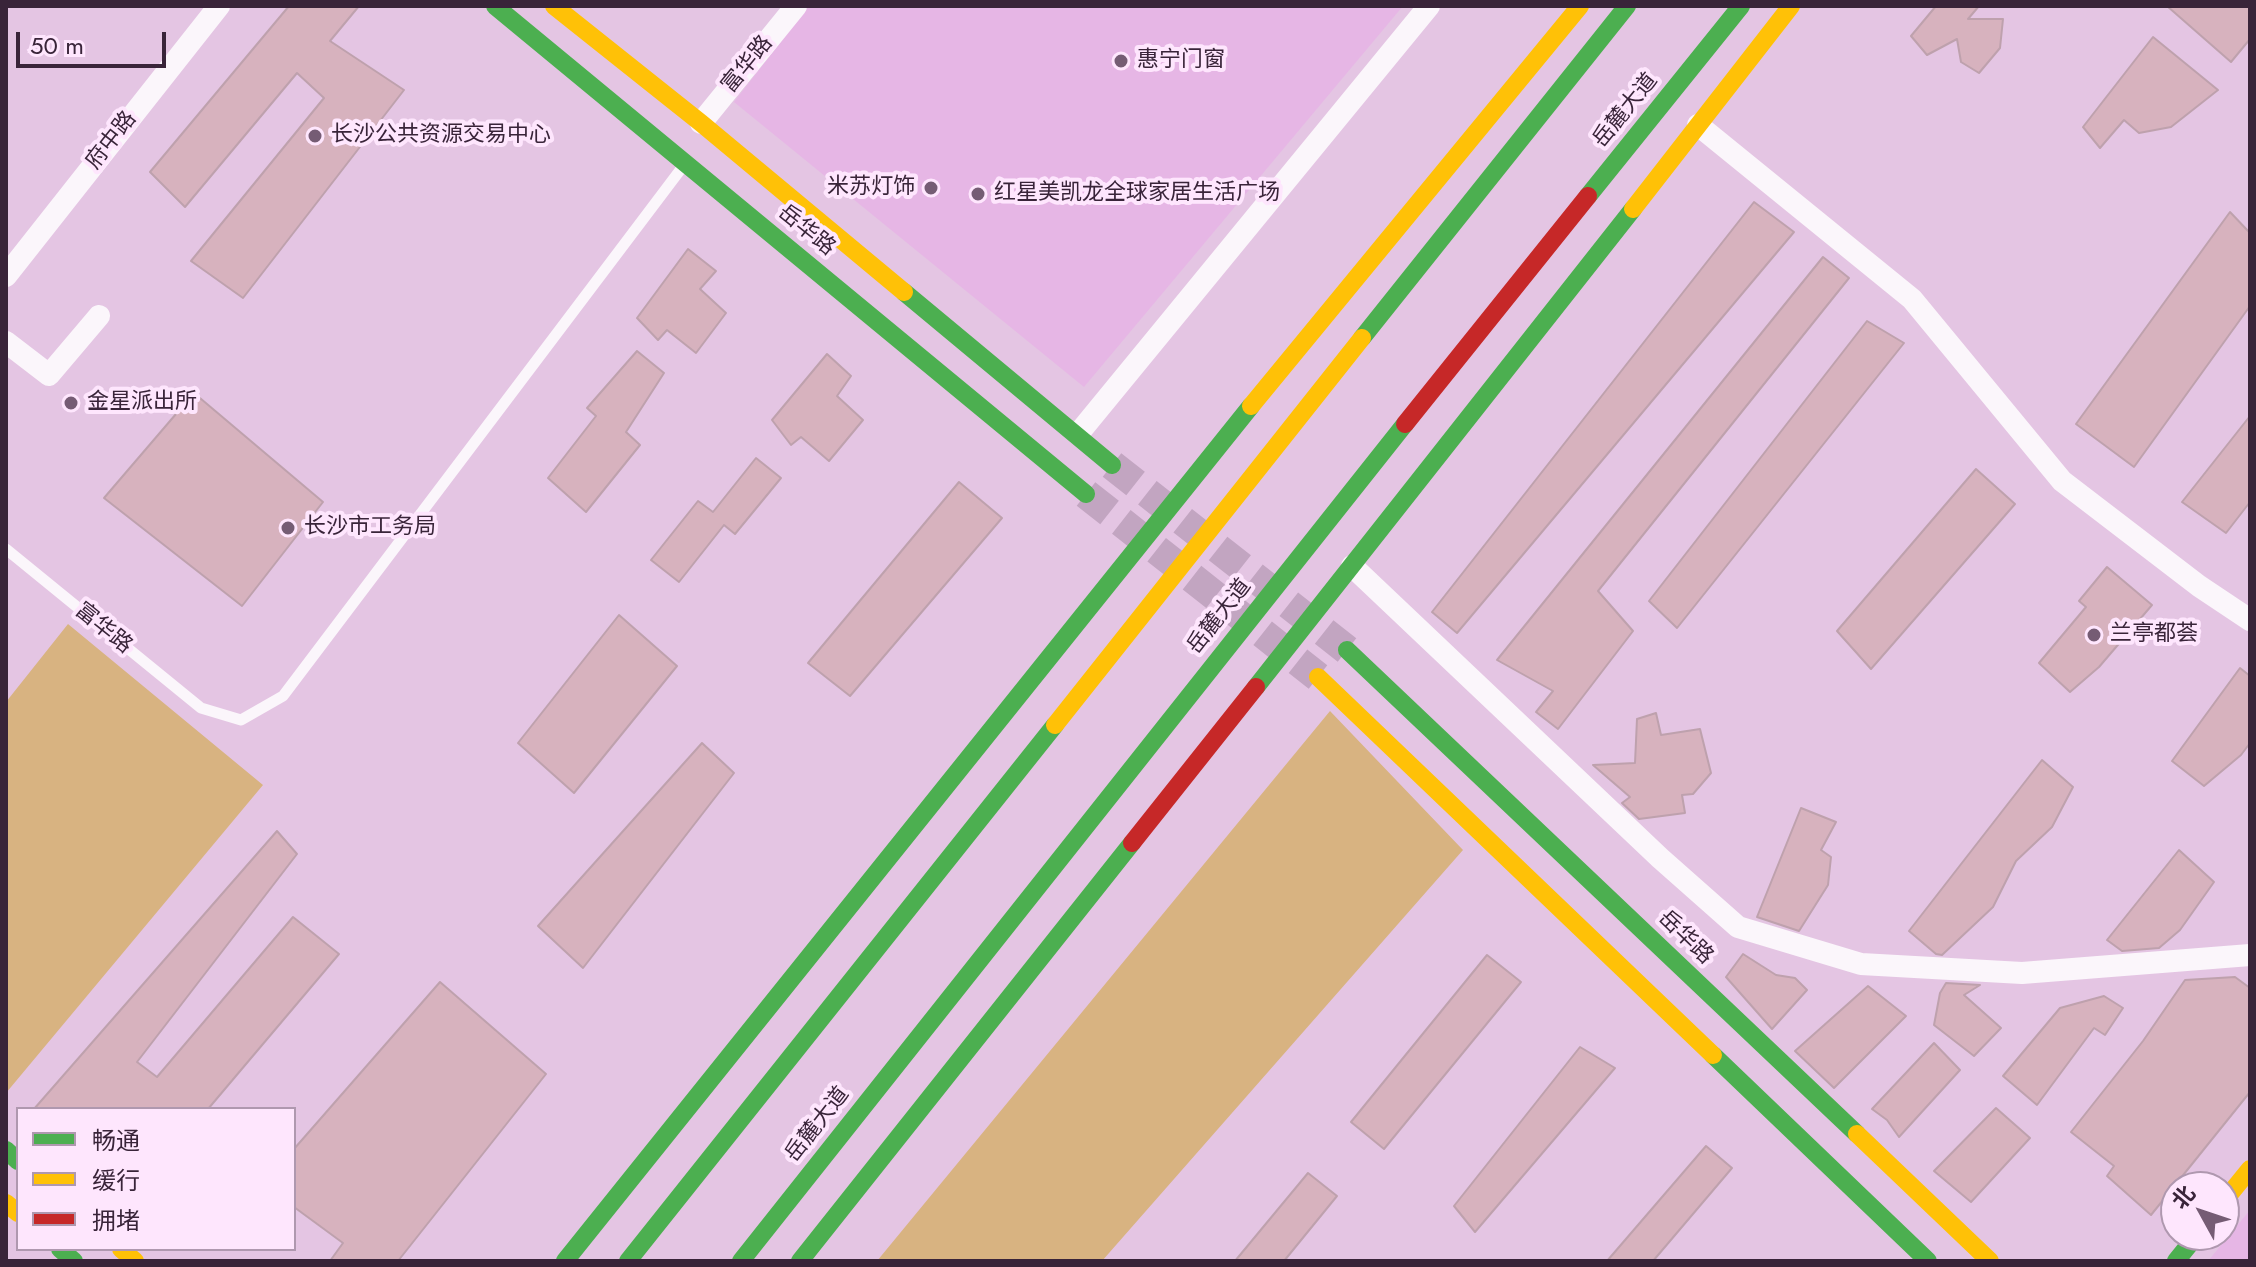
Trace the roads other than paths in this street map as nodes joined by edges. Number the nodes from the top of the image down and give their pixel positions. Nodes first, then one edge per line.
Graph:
1 (219, 6) edge
2 (495, 6) edge
3 (554, 6) edge
4 (796, 6) edge
5 (1429, 6) edge
6 (1580, 6) edge
7 (1627, 6) edge
8 (1791, 6) edge
9 (1740, 7) edge
10 (701, 123) junction
11 (1698, 125) junction
12 (686, 163) junction
13 (6, 276) edge
14 (99, 316) dead end
15 (6, 342) edge
16 (1078, 434) junction
17 (1112, 465) tunnel mouth
18 (1086, 494) tunnel mouth
19 (6, 549) edge
20 (1352, 566) junction
21 (2250, 620) edge
22 (1347, 650) tunnel mouth
23 (1318, 677) tunnel mouth
24 (2250, 955) edge
25 (565, 1261) edge
26 (628, 1261) edge
27 (741, 1261) edge
28 (800, 1261) edge
29 (1928, 1261) edge
30 (1990, 1261) edge

1 - 13 street, 府中路
2 - 12 main road, 岳华路
3 - 10 main road, 岳华路
4 - 10 street, 富华路
5 - 16 street
6 - 25 main road
7 - 26 main road
8 - 11 main road
9 - 27 main road, 岳麓大道
10 - 16 main road, 岳华路
11 - 20 main road
11 - 21 street
12 - 18 main road, 岳华路
12 - 19 lane, 富华路
14 - 15 street
16 - 17 main road, 岳华路
20 - 24 street
20 - 28 main road
22 - 30 main road, 岳华路
23 - 29 main road

